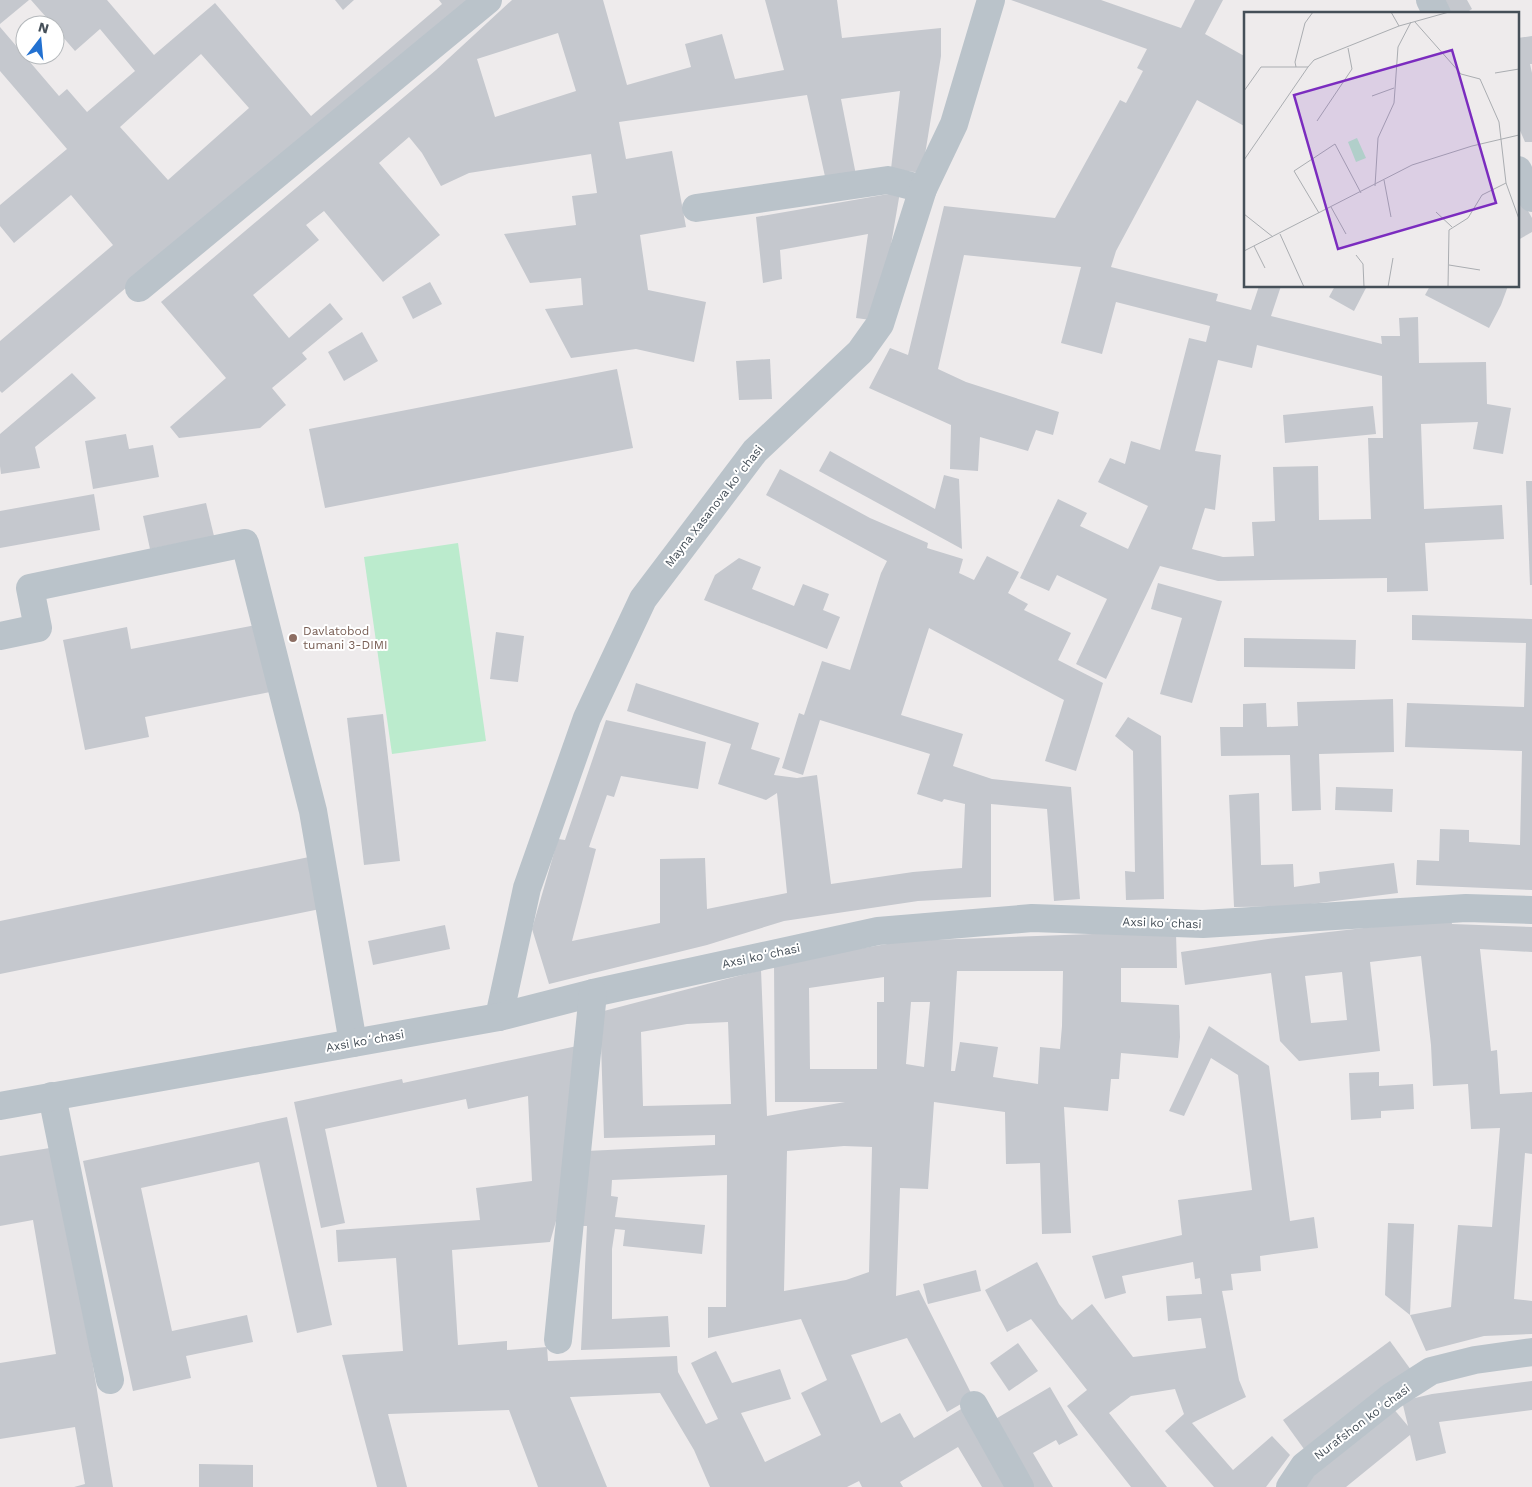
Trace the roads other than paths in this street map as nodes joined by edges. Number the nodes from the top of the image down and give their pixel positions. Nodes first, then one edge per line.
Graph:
1 (488, 0) edge
2 (991, 0) edge
3 (1430, 0) edge
4 (1436, 12) edge
5 (1520, 174) edge
6 (923, 189) junction
7 (1532, 198) edge
8 (696, 208) dead end
9 (139, 288) dead end
10 (0, 636) edge
11 (1532, 910) edge
12 (594, 993) junction
13 (500, 1017) junction
14 (353, 1043) junction
15 (52, 1096) junction
16 (0, 1106) edge
17 (558, 1340) dead end
18 (1532, 1352) edge
19 (110, 1380) dead end
20 (974, 1406) dead end
21 (1020, 1487) edge
22 (1290, 1487) edge

1 - 9 street
2 - 6 street, Mayna Xasanova koʻchasi
3 - 4 street
5 - 7 street
6 - 8 street
6 - 13 street, Mayna Xasanova koʻchasi
10 - 14 street
11 - 12 street, Axsi koʻchasi
12 - 13 street, Axsi koʻchasi
12 - 17 street
13 - 14 street, Axsi koʻchasi
14 - 15 street, Axsi koʻchasi
15 - 16 street, Axsi koʻchasi
15 - 19 street
18 - 22 street, Nurafshon koʻchasi
20 - 21 street

